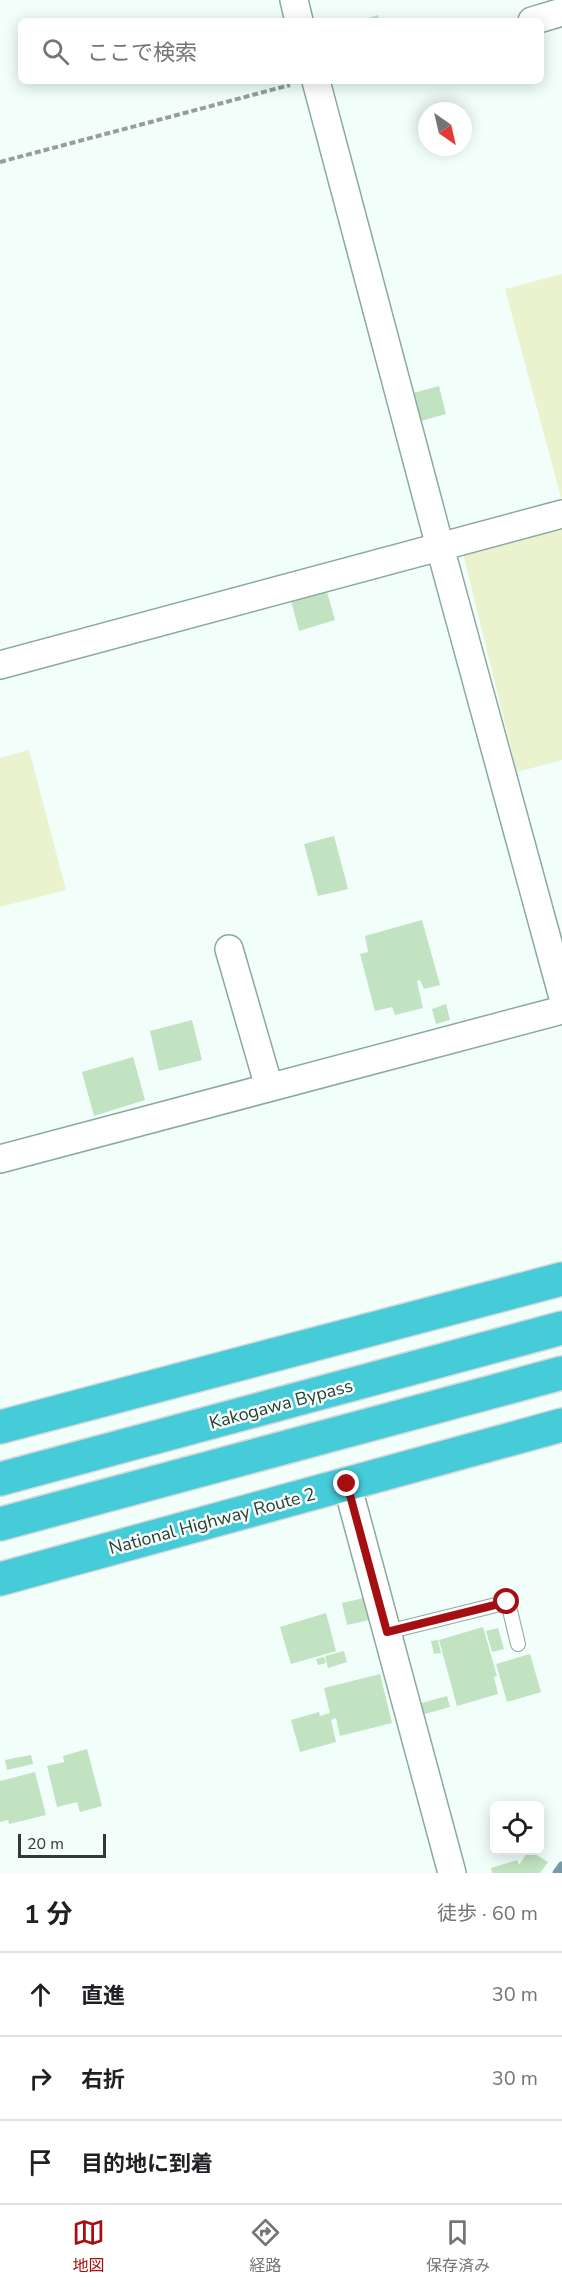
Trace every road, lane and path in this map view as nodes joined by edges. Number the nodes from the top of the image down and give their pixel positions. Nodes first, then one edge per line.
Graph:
1 (294, 0) edge
2 (562, 12) edge
3 (298, 18) edge
4 (542, 18) edge
5 (297, 84) edge
6 (306, 84) edge
7 (0, 162) edge
8 (562, 514) edge
9 (440, 547) junction
10 (0, 665) edge
11 (230, 949) dead end
12 (562, 994) edge
13 (562, 1010) edge
14 (268, 1088) junction
15 (0, 1159) edge
16 (562, 1279) edge
17 (562, 1328) edge
18 (562, 1373) edge
19 (562, 1425) edge
20 (0, 1427) edge
21 (0, 1479) edge
22 (347, 1484) junction
23 (0, 1524) edge
24 (0, 1579) edge
25 (387, 1632) junction
26 (518, 1644) dead end
27 (452, 1873) edge

1 - 3 street
2 - 4 street
5 - 7 path
6 - 9 street
8 - 9 street
9 - 10 street
9 - 12 street
11 - 14 street
13 - 14 street
14 - 15 street
16 - 20 highway
17 - 21 highway, Kakogawa Bypass
18 - 23 highway
19 - 22 highway, National Highway Route 2
22 - 24 highway, National Highway Route 2
22 - 25 street
25 - 26 lane
25 - 27 street

